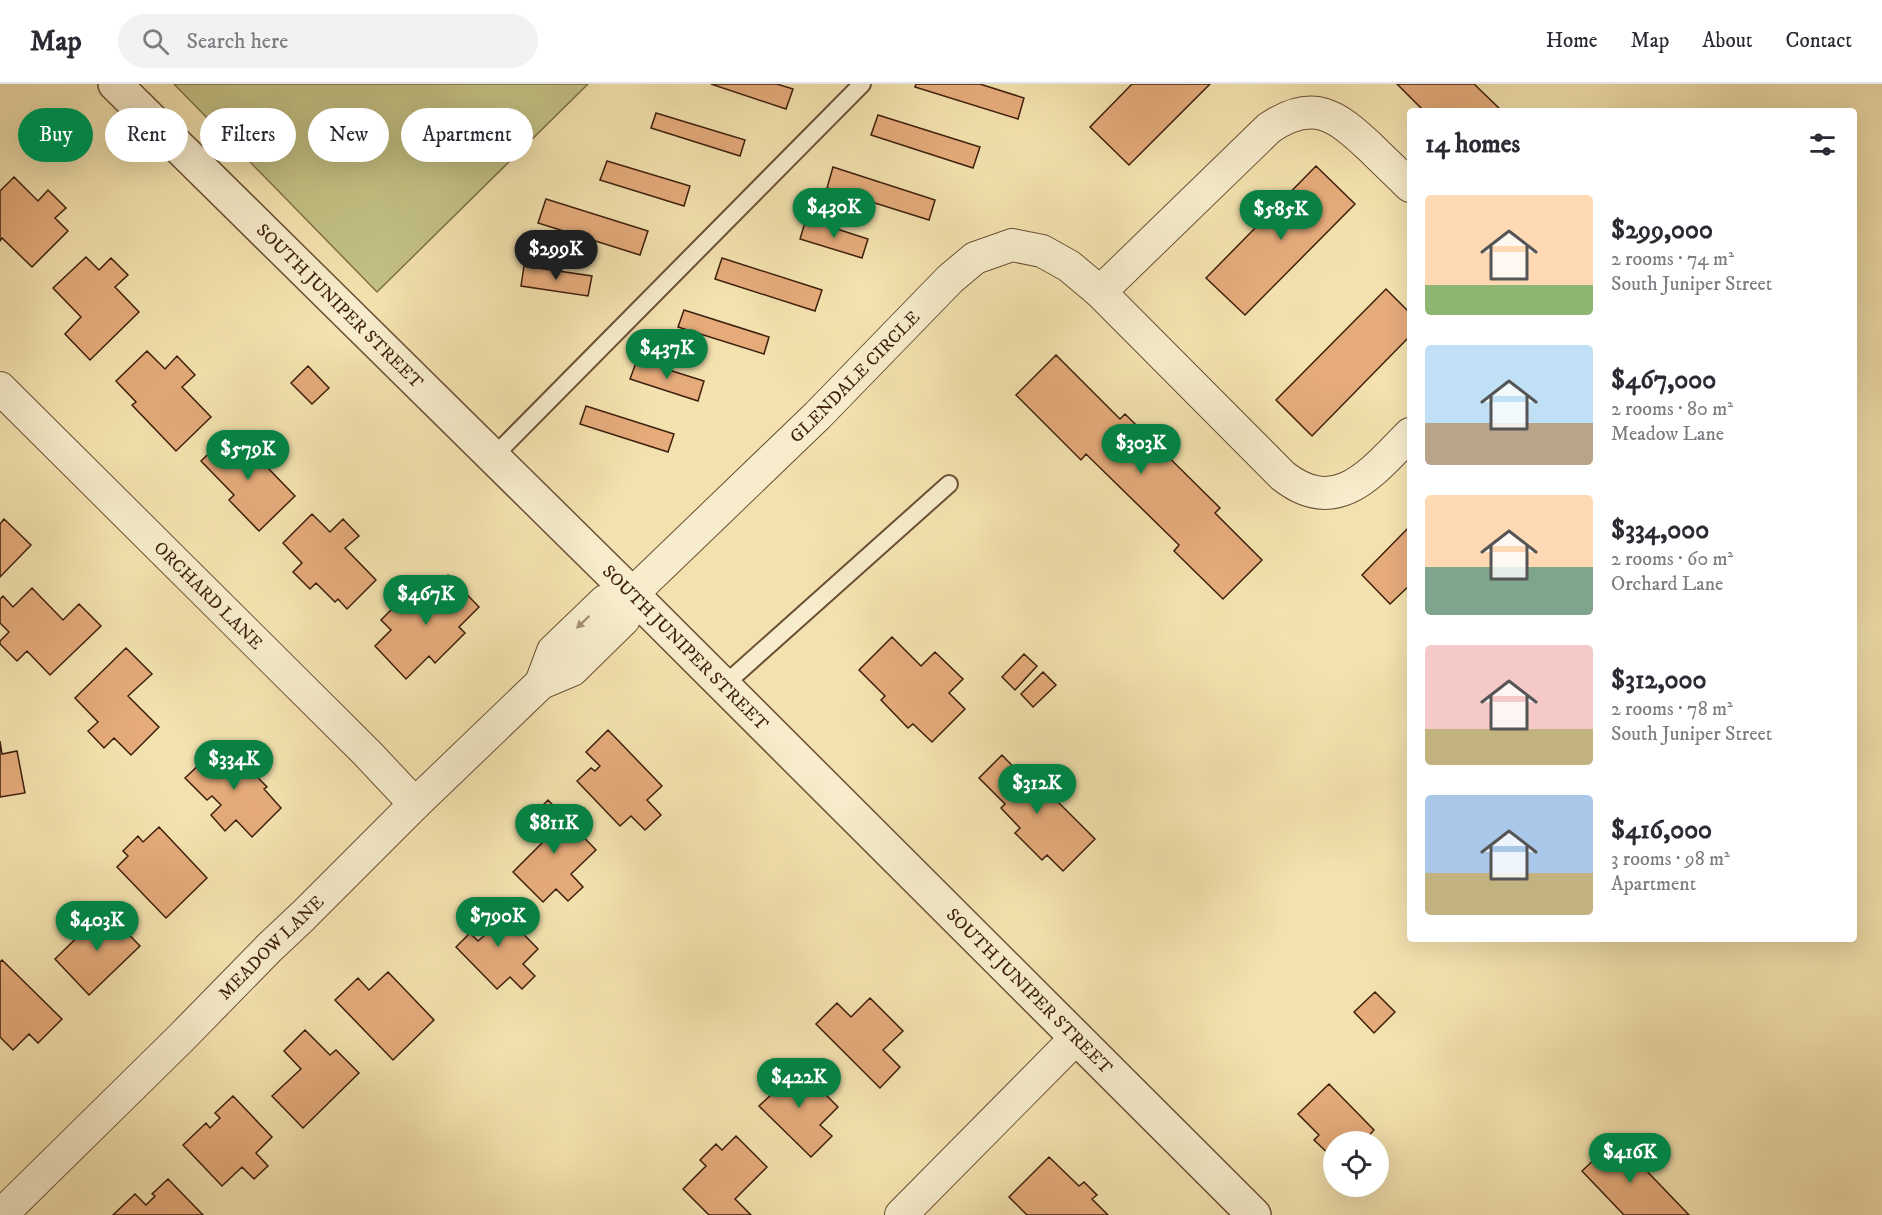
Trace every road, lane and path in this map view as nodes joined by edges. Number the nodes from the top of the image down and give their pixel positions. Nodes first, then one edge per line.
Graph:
1 (115, 84) edge
2 (862, 84) edge
3 (1407, 183) edge
4 (1100, 292) junction
5 (0, 388) edge
6 (1407, 437) edge
7 (493, 458) junction
8 (949, 484) dead end
9 (632, 594) junction
10 (723, 686) junction
11 (415, 804) junction
12 (1076, 1038) junction
13 (1, 1215) edge
14 (901, 1215) edge
15 (1254, 1215) edge

1 - 7 street, SOUTH JUNIPER STREET
2 - 7 lane
3 - 4 street
4 - 6 street, GLENDALE CIRCLE
4 - 9 street, GLENDALE CIRCLE
5 - 11 street, ORCHARD LANE
7 - 9 street, SOUTH JUNIPER STREET
8 - 10 lane
9 - 10 street, SOUTH JUNIPER STREET
9 - 11 street, MEADOW LANE
10 - 12 street, SOUTH JUNIPER STREET
11 - 13 street, MEADOW LANE
12 - 14 street
12 - 15 street, SOUTH JUNIPER STREET

